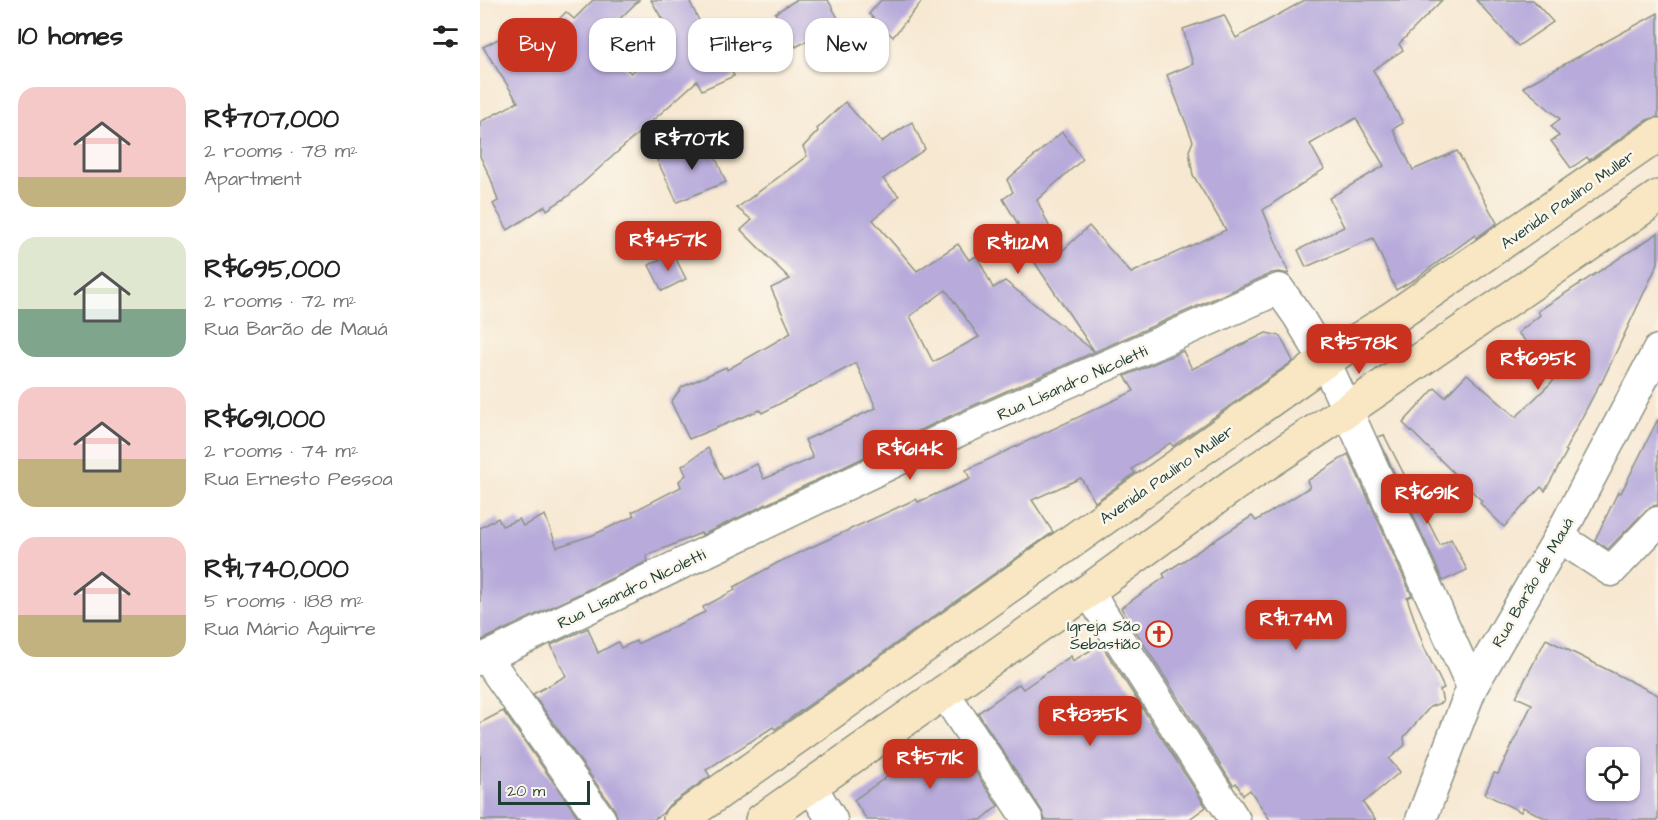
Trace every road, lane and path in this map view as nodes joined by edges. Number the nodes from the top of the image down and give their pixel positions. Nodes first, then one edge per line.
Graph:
1 (1658, 135) edge
2 (1658, 198) edge
3 (1658, 350) edge
4 (1326, 361) junction
5 (1348, 409) junction
6 (1658, 522) edge
7 (1559, 537) junction
8 (1088, 591) junction
9 (483, 658) edge
10 (1473, 687) junction
11 (943, 691) junction
12 (811, 786) junction
13 (601, 820) edge
14 (680, 820) edge
15 (762, 820) edge
16 (832, 820) edge
17 (1028, 820) edge
18 (1235, 820) edge
19 (1421, 820) edge

1 - 4 main road, Avenida Paulino Muller
2 - 5 main road
3 - 7 street, Rua Barão de Mauá
4 - 5 street, Rua Lisandro Nicoletti
4 - 9 street, Rua Lisandro Nicoletti
4 - 14 main road, Avenida Paulino Muller
5 - 8 main road
5 - 10 street, Rua Lisandro Nicoletti
6 - 7 street
7 - 10 street, Rua Barão de Mauá
8 - 11 main road
8 - 18 street
9 - 13 street
10 - 19 street, Rua Barão de Mauá
11 - 12 main road
11 - 17 street
12 - 15 main road
12 - 16 street

